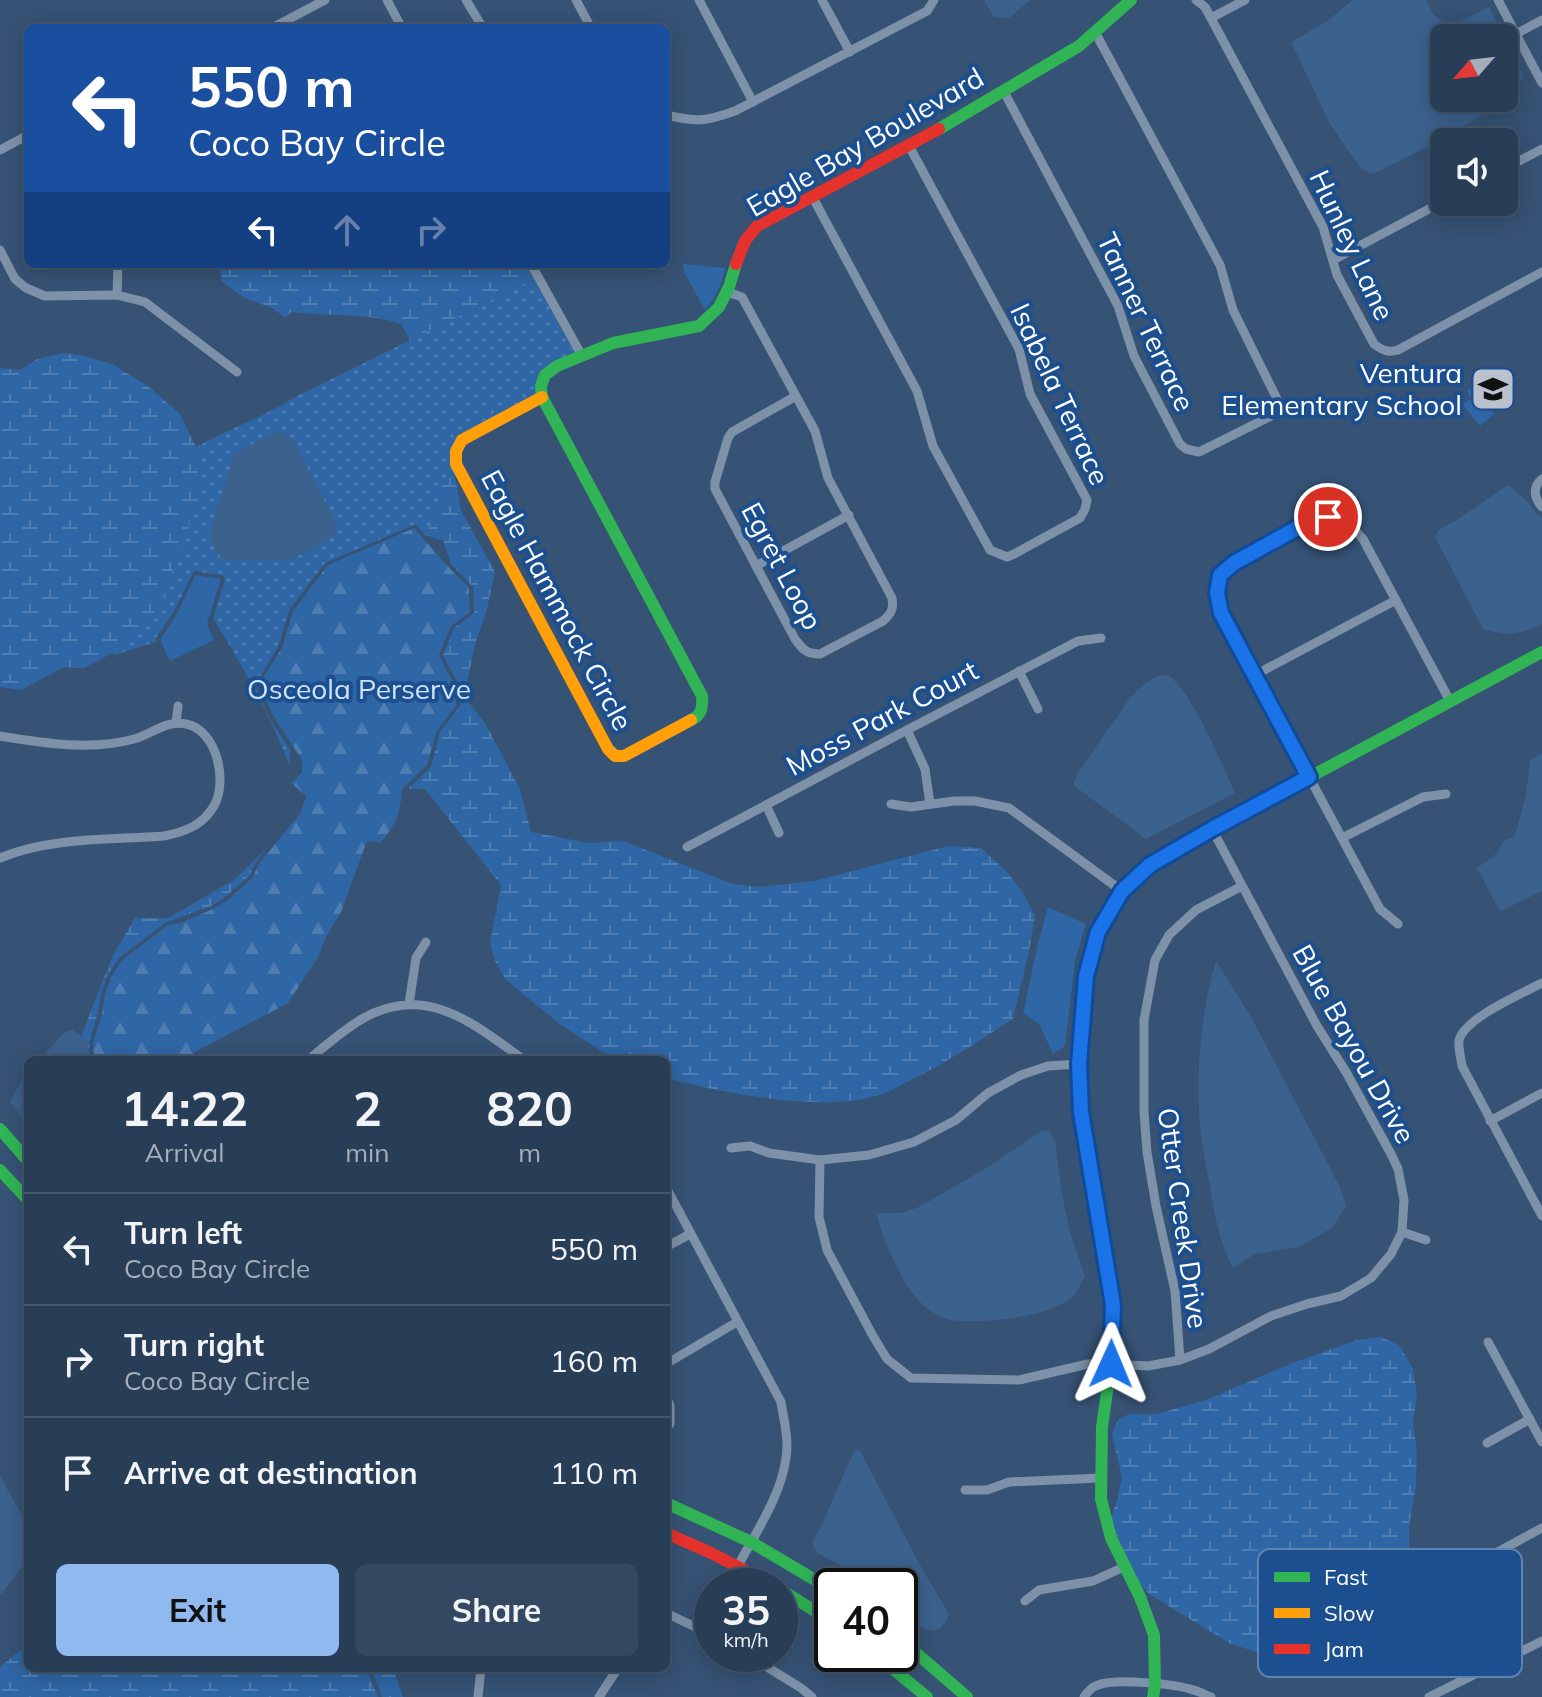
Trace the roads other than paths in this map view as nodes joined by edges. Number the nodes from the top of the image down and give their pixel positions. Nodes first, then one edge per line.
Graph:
1 (387, 0) edge
2 (466, 0) edge
3 (576, 0) edge
4 (699, 0) edge
5 (822, 0) edge
6 (934, 0) edge
7 (1131, 0) edge
8 (1196, 0) edge
9 (1245, 0) edge
10 (1498, 0) edge
11 (321, 1) edge
12 (1211, 18) junction
13 (1542, 20) edge
14 (279, 24) edge
15 (400, 24) edge
16 (481, 24) edge
17 (589, 24) edge
18 (1511, 24) edge
19 (1095, 32) junction
20 (1518, 33) edge
21 (1518, 38) edge
22 (850, 52) junction
23 (1542, 83) edge
24 (1003, 90) junction
25 (753, 102) junction
26 (670, 116) edge
27 (24, 137) edge
28 (909, 146) junction
29 (1542, 149) edge
30 (0, 150) edge
31 (1518, 162) edge
32 (812, 196) junction
33 (1430, 208) edge
34 (0, 250) edge
35 (1333, 260) junction
36 (118, 268) edge
37 (533, 268) edge
38 (1542, 272) edge
39 (727, 292) junction
40 (117, 295) junction
41 (582, 356) junction
42 (237, 372) dead end
43 (796, 396) junction
44 (542, 397) junction
45 (1542, 479) edge
46 (1542, 507) edge
47 (849, 515) junction
48 (756, 566) junction
49 (1396, 600) junction
50 (1101, 638) dead end
51 (1542, 652) edge
52 (1019, 671) junction
53 (1255, 675) junction
54 (1450, 701) junction
55 (178, 706) dead end
56 (1038, 709) dead end
57 (176, 723) junction
58 (907, 730) junction
59 (0, 736) edge
60 (1309, 777) junction
61 (1446, 794) dead end
62 (891, 804) dead end
63 (930, 804) junction
64 (766, 805) junction
65 (1212, 829) junction
66 (779, 833) dead end
67 (1342, 838) junction
68 (687, 847) dead end
69 (0, 858) edge
70 (1242, 886) junction
71 (1122, 891) junction
72 (1398, 924) dead end
73 (426, 942) dead end
74 (1542, 983) edge
75 (409, 1004) junction
76 (313, 1056) edge
77 (519, 1056) edge
78 (1079, 1064) junction
79 (1542, 1093) edge
80 (1490, 1121) junction
81 (0, 1129) edge
82 (731, 1148) dead end
83 (24, 1156) edge
84 (820, 1160) junction
85 (0, 1170) edge
86 (670, 1195) edge
87 (24, 1196) edge
88 (1539, 1204) edge
89 (1542, 1216) edge
90 (1402, 1232) junction
91 (690, 1234) junction
92 (1426, 1240) dead end
93 (670, 1245) edge
94 (737, 1322) junction
95 (1488, 1342) dead end
96 (1180, 1360) junction
97 (670, 1362) edge
98 (1111, 1364) junction
99 (670, 1405) edge
100 (1530, 1419) junction
101 (670, 1424) dead end
102 (1542, 1442) edge
103 (1487, 1443) dead end
104 (1100, 1478) junction
105 (965, 1490) dead end
106 (670, 1505) edge
107 (1542, 1528) edge
108 (670, 1535) edge
109 (751, 1542) junction
110 (1503, 1549) edge
111 (738, 1566) junction
112 (1124, 1567) junction
113 (742, 1568) edge
114 (814, 1579) edge
115 (1025, 1601) dead end
116 (670, 1615) edge
117 (694, 1626) edge
118 (1542, 1641) edge
119 (1522, 1651) edge
120 (918, 1655) edge
121 (481, 1672) edge
122 (615, 1672) edge
123 (775, 1672) edge
124 (897, 1672) edge
125 (1469, 1677) edge
126 (1154, 1691) edge
127 (478, 1697) edge
128 (599, 1697) edge
129 (812, 1697) edge
130 (927, 1697) edge
131 (967, 1697) edge
132 (1084, 1697) edge
133 (1211, 1697) edge
134 (1429, 1697) edge

1 - 15 street
2 - 16 street
3 - 17 street
4 - 25 street
5 - 22 street
6 - 22 street
7 - 19 street, Eagle Bay Boulevard
8 - 12 street, Hunley Lane
9 - 12 street
10 - 18 street
11 - 14 street
12 - 35 street, Hunley Lane
13 - 20 street
19 - 24 street, Eagle Bay Boulevard
19 - 24 street, Tanner Terrace
21 - 23 street
22 - 25 street
24 - 28 street, Eagle Bay Boulevard
25 - 26 street
27 - 30 street
28 - 32 street, Eagle Bay Boulevard
28 - 32 street, Isabela Terrace
29 - 31 street
32 - 39 street, Eagle Bay Boulevard
33 - 35 street
34 - 40 street
35 - 38 street, Hunley Lane
36 - 40 street
37 - 41 street
39 - 41 street, Eagle Bay Boulevard
39 - 43 street, Egret Loop
40 - 42 street
41 - 44 street
43 - 47 street, Egret Loop
43 - 48 street, Egret Loop
44 - 44 street, Eagle Hammock Circle
45 - 46 street
47 - 48 street
47 - 48 street, Egret Loop
49 - 53 street
49 - 53 street
49 - 54 street
50 - 52 street, Moss Park Court
51 - 54 street
52 - 56 street
52 - 58 street, Moss Park Court
53 - 60 street
54 - 60 street
55 - 57 street
57 - 59 street
57 - 69 street
58 - 63 street
58 - 64 street, Moss Park Court
60 - 65 street
60 - 67 street
61 - 67 street
62 - 63 street
63 - 71 street
64 - 66 street
64 - 68 street, Moss Park Court
65 - 70 street, Blue Bayou Drive
65 - 71 street
67 - 72 street
70 - 90 street, Blue Bayou Drive
70 - 96 street, Otter Creek Drive
71 - 78 street
73 - 75 street
74 - 80 street
75 - 76 street
75 - 77 street
78 - 84 street
78 - 98 street
79 - 80 street
80 - 88 street
81 - 83 street
82 - 84 street
84 - 98 street
85 - 87 street
86 - 91 street
88 - 89 street
90 - 92 street
90 - 96 street
91 - 93 street
91 - 94 street
94 - 97 street
94 - 109 street
95 - 100 street
96 - 98 street
98 - 104 street
99 - 101 street
100 - 102 street
100 - 103 street
104 - 105 street
104 - 112 street
106 - 109 street
107 - 110 street
108 - 111 street
109 - 111 street
109 - 114 street
111 - 113 street
112 - 115 street
112 - 126 street
116 - 117 street
118 - 119 street
120 - 131 street
121 - 127 street
122 - 128 street
123 - 129 street
124 - 130 street
125 - 134 street
126 - 132 street
126 - 133 street

